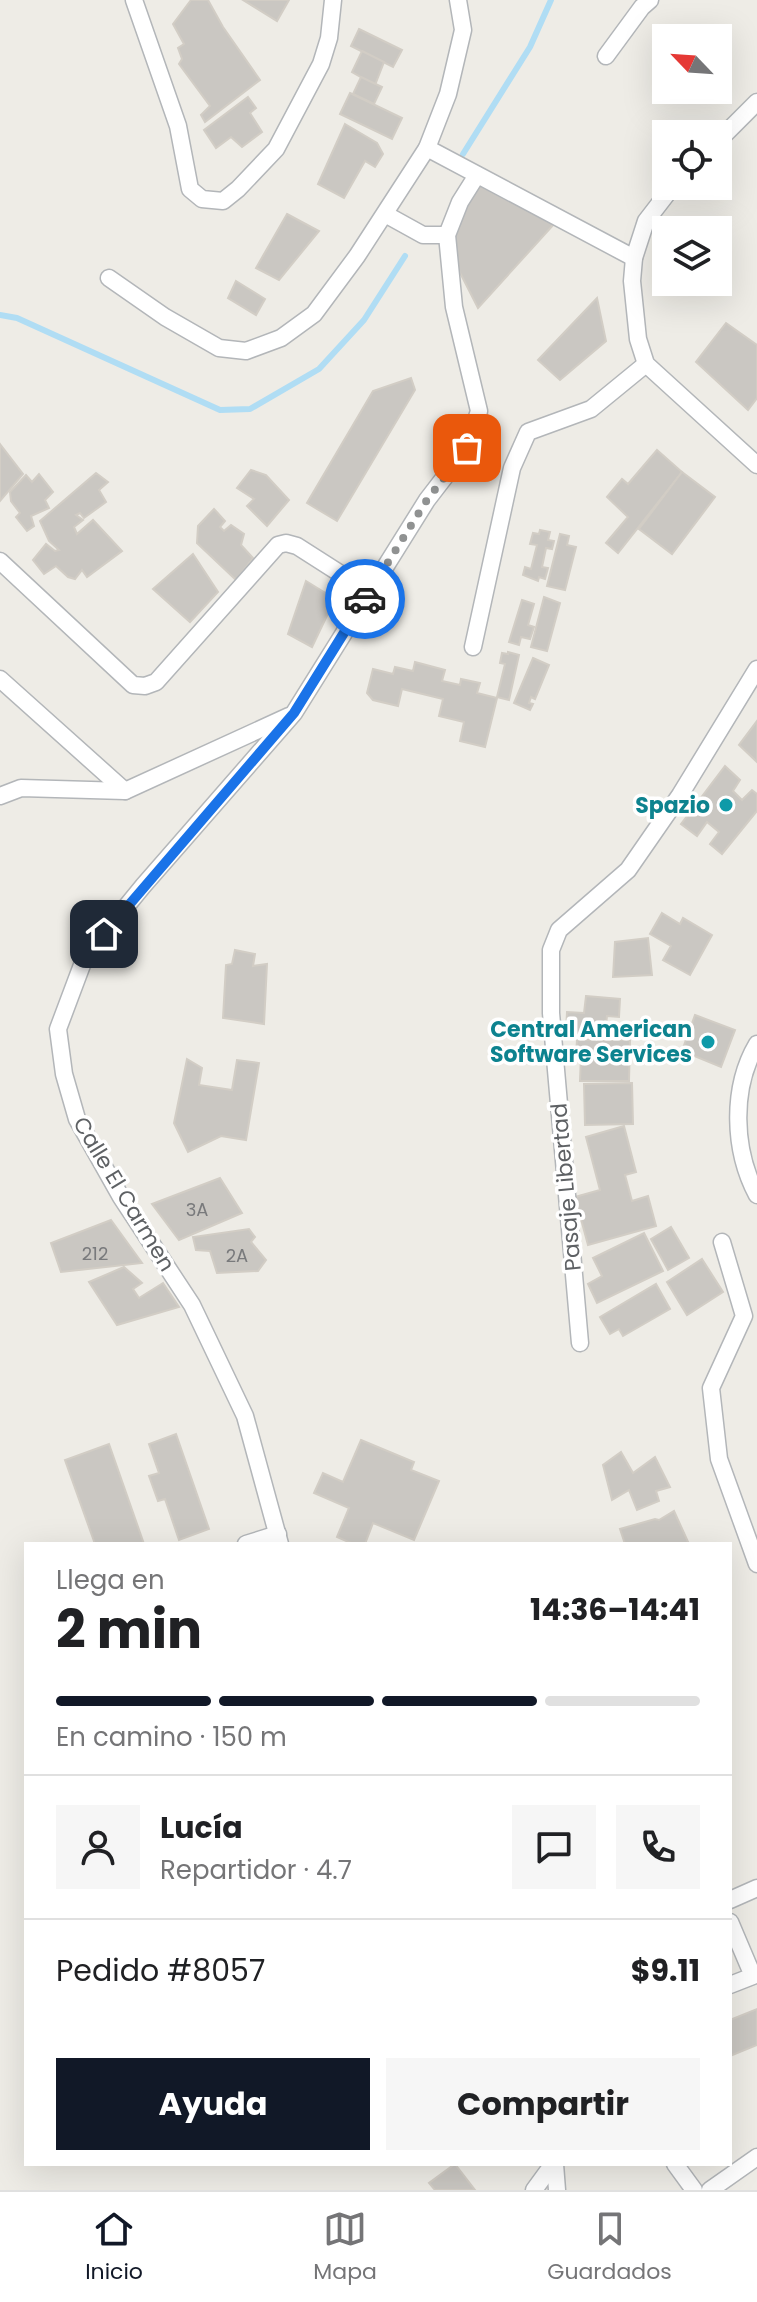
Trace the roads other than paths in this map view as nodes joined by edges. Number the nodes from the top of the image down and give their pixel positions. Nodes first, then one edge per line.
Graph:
1 (134, 0) edge
2 (333, 0) edge
3 (458, 0) edge
4 (650, 0) edge
5 (606, 56) dead end
6 (757, 102) edge
7 (732, 127) edge
8 (427, 148) junction
9 (477, 175) junction
10 (662, 200) edge
11 (385, 214) junction
12 (447, 235) junction
13 (634, 258) junction
14 (109, 278) dead end
15 (646, 364) junction
16 (754, 454) edge
17 (0, 561) edge
18 (369, 592) junction
19 (473, 647) dead end
20 (757, 669) edge
21 (0, 679) edge
22 (294, 713) junction
23 (125, 791) junction
24 (0, 796) edge
25 (757, 1044) edge
26 (757, 1195) edge
27 (722, 1242) dead end
28 (580, 1343) dead end
29 (279, 1539) edge
30 (259, 1542) edge
31 (757, 1564) edge
32 (757, 1888) edge
33 (732, 1899) edge
34 (732, 1927) edge
35 (732, 1984) edge
36 (757, 2157) edge
37 (552, 2166) edge
38 (554, 2166) edge
39 (676, 2166) edge
40 (534, 2190) edge
41 (557, 2190) edge
42 (694, 2190) edge
43 (710, 2190) edge

1 - 2 street
3 - 8 street
4 - 5 street
6 - 7 street
8 - 9 street
8 - 11 street
9 - 12 street
9 - 13 street
10 - 13 street
11 - 12 street
11 - 14 street
12 - 18 street, Calle El Carmen
13 - 15 street
15 - 16 street
15 - 19 street
17 - 18 street
18 - 22 street, Calle El Carmen
20 - 28 street, Pasaje Libertad
21 - 23 street
22 - 23 street
22 - 29 street, Calle El Carmen
23 - 24 street
25 - 26 street
27 - 31 street
29 - 30 street
32 - 33 street
34 - 35 street
36 - 43 street
37 - 40 street
38 - 41 street
39 - 42 street

